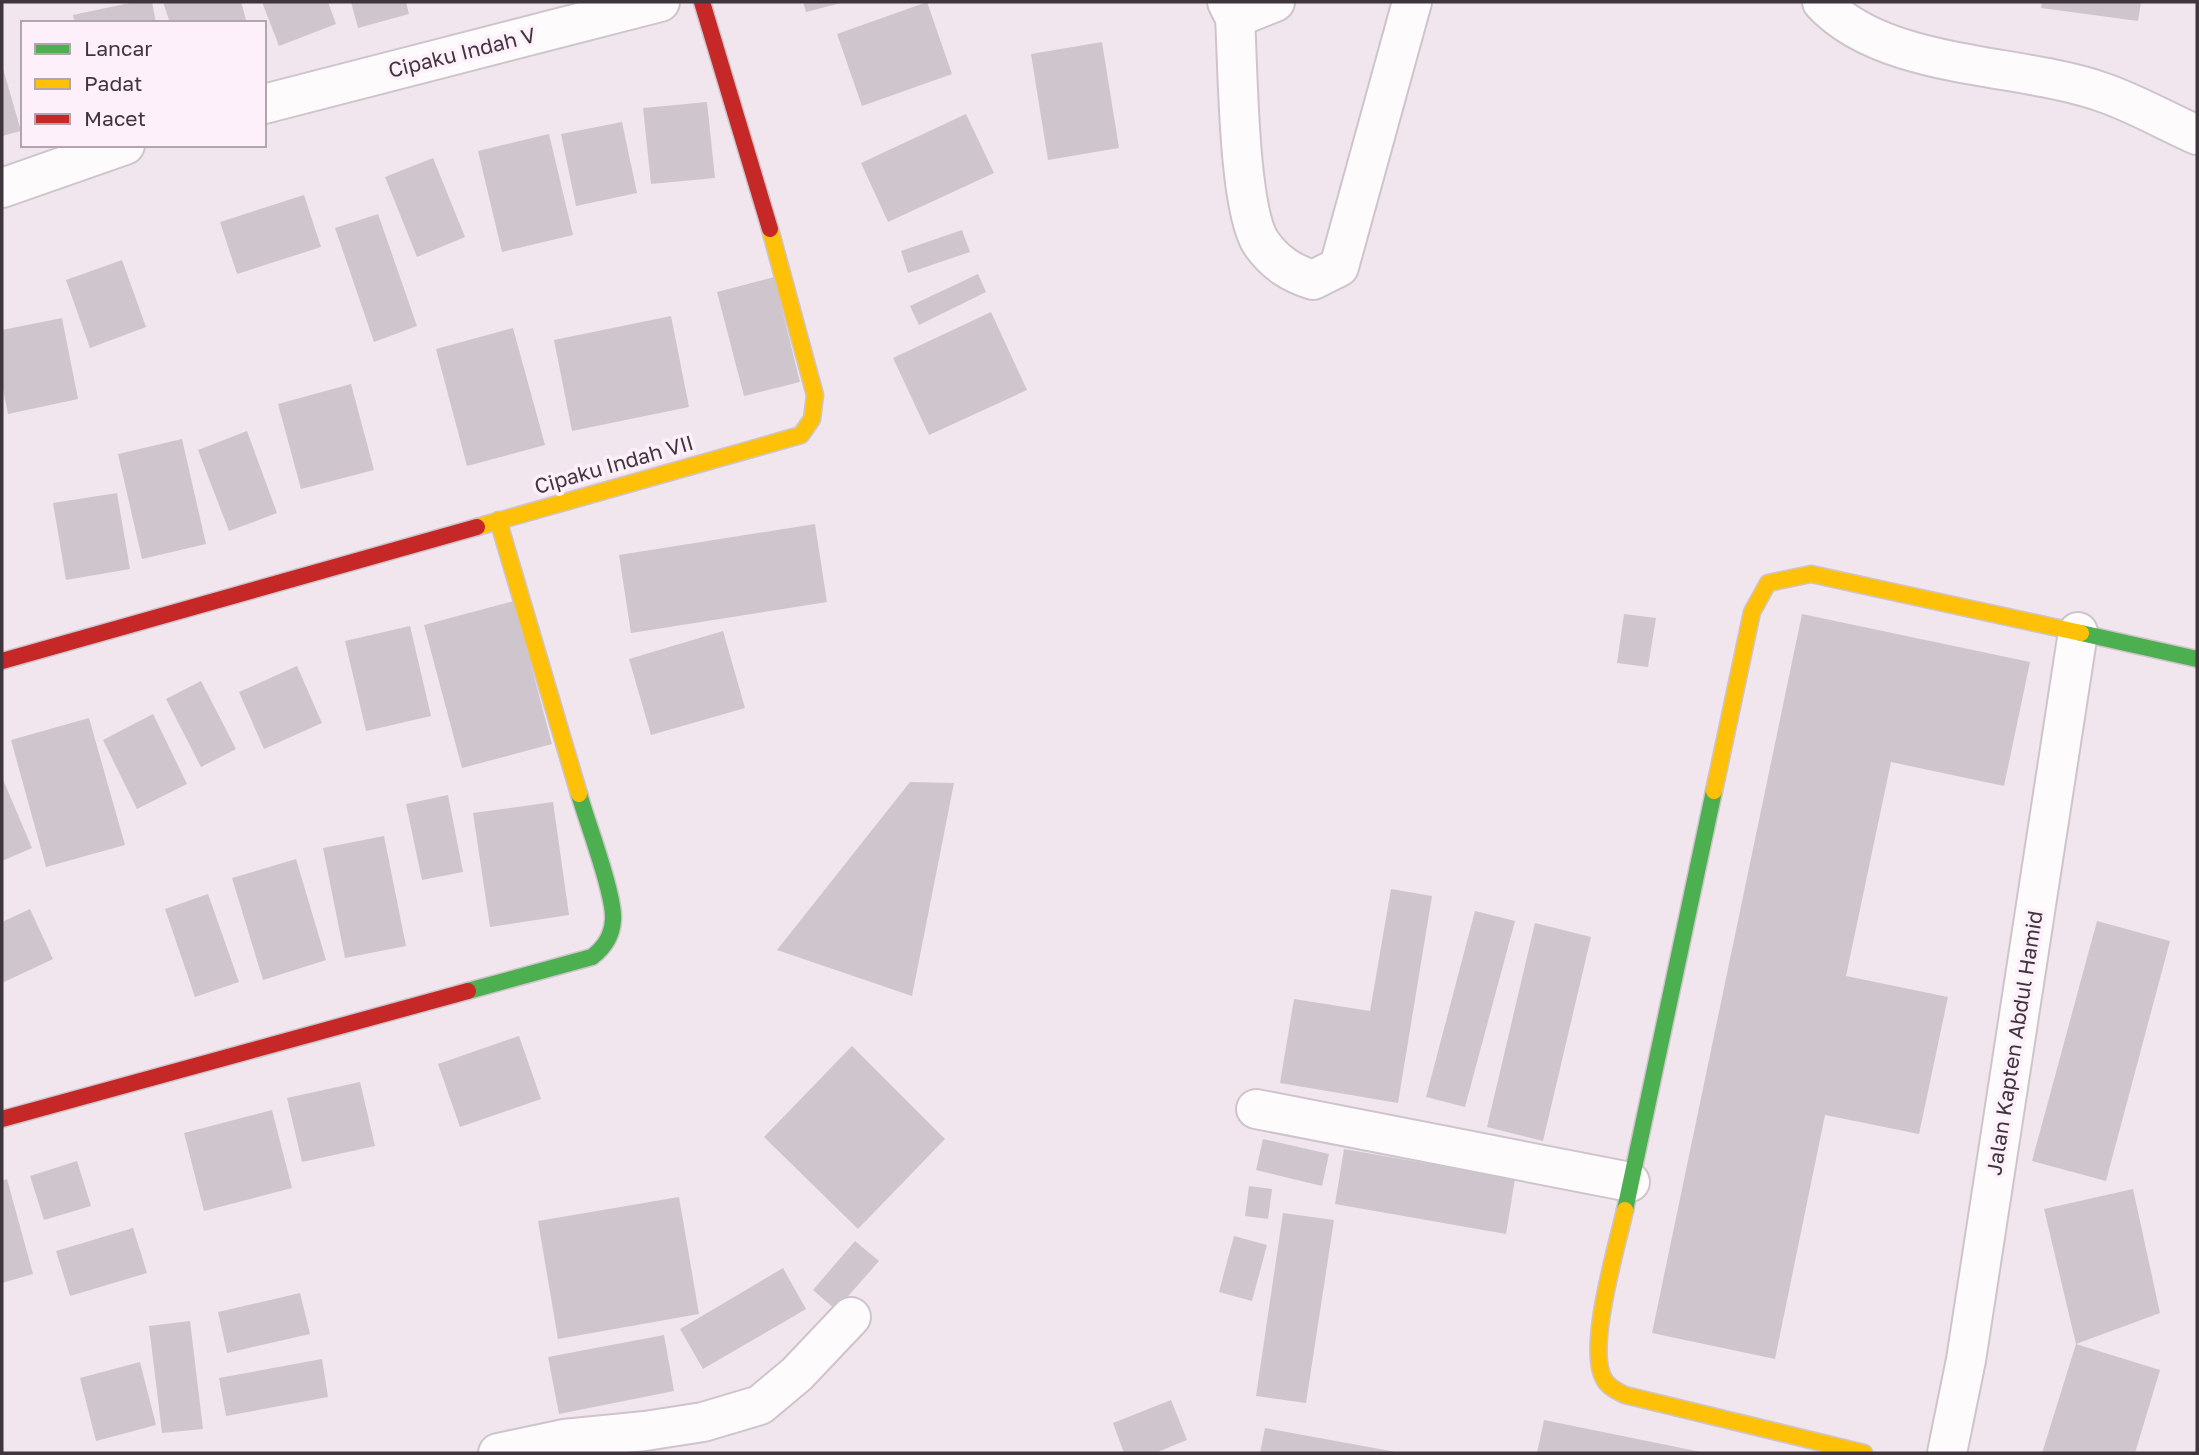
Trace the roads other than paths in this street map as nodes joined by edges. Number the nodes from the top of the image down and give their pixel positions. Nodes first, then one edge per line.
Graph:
1 (660, 2) edge
2 (702, 2) edge
3 (1275, 2) edge
4 (1412, 2) edge
5 (1822, 2) edge
6 (1231, 10) edge
7 (266, 103) edge
8 (2197, 135) edge
9 (119, 147) edge
10 (2, 188) edge
11 (498, 520) junction
12 (2078, 632) junction
13 (2197, 659) edge
14 (2, 661) edge
15 (1256, 1110) dead end
16 (2, 1119) edge
17 (1630, 1182) junction
18 (850, 1317) dead end
19 (498, 1453) edge
20 (1864, 1453) edge
21 (1947, 1453) edge

1 - 7 street, Cipaku Indah V
2 - 11 street, Cipaku Indah VII
3 - 6 street
4 - 6 street
5 - 8 street
9 - 10 street
11 - 14 street, Cipaku Indah VII
11 - 16 street
12 - 13 street
12 - 17 street
12 - 21 street, Jalan Kapten Abdul Hamid
15 - 17 street
17 - 20 street
18 - 19 street

